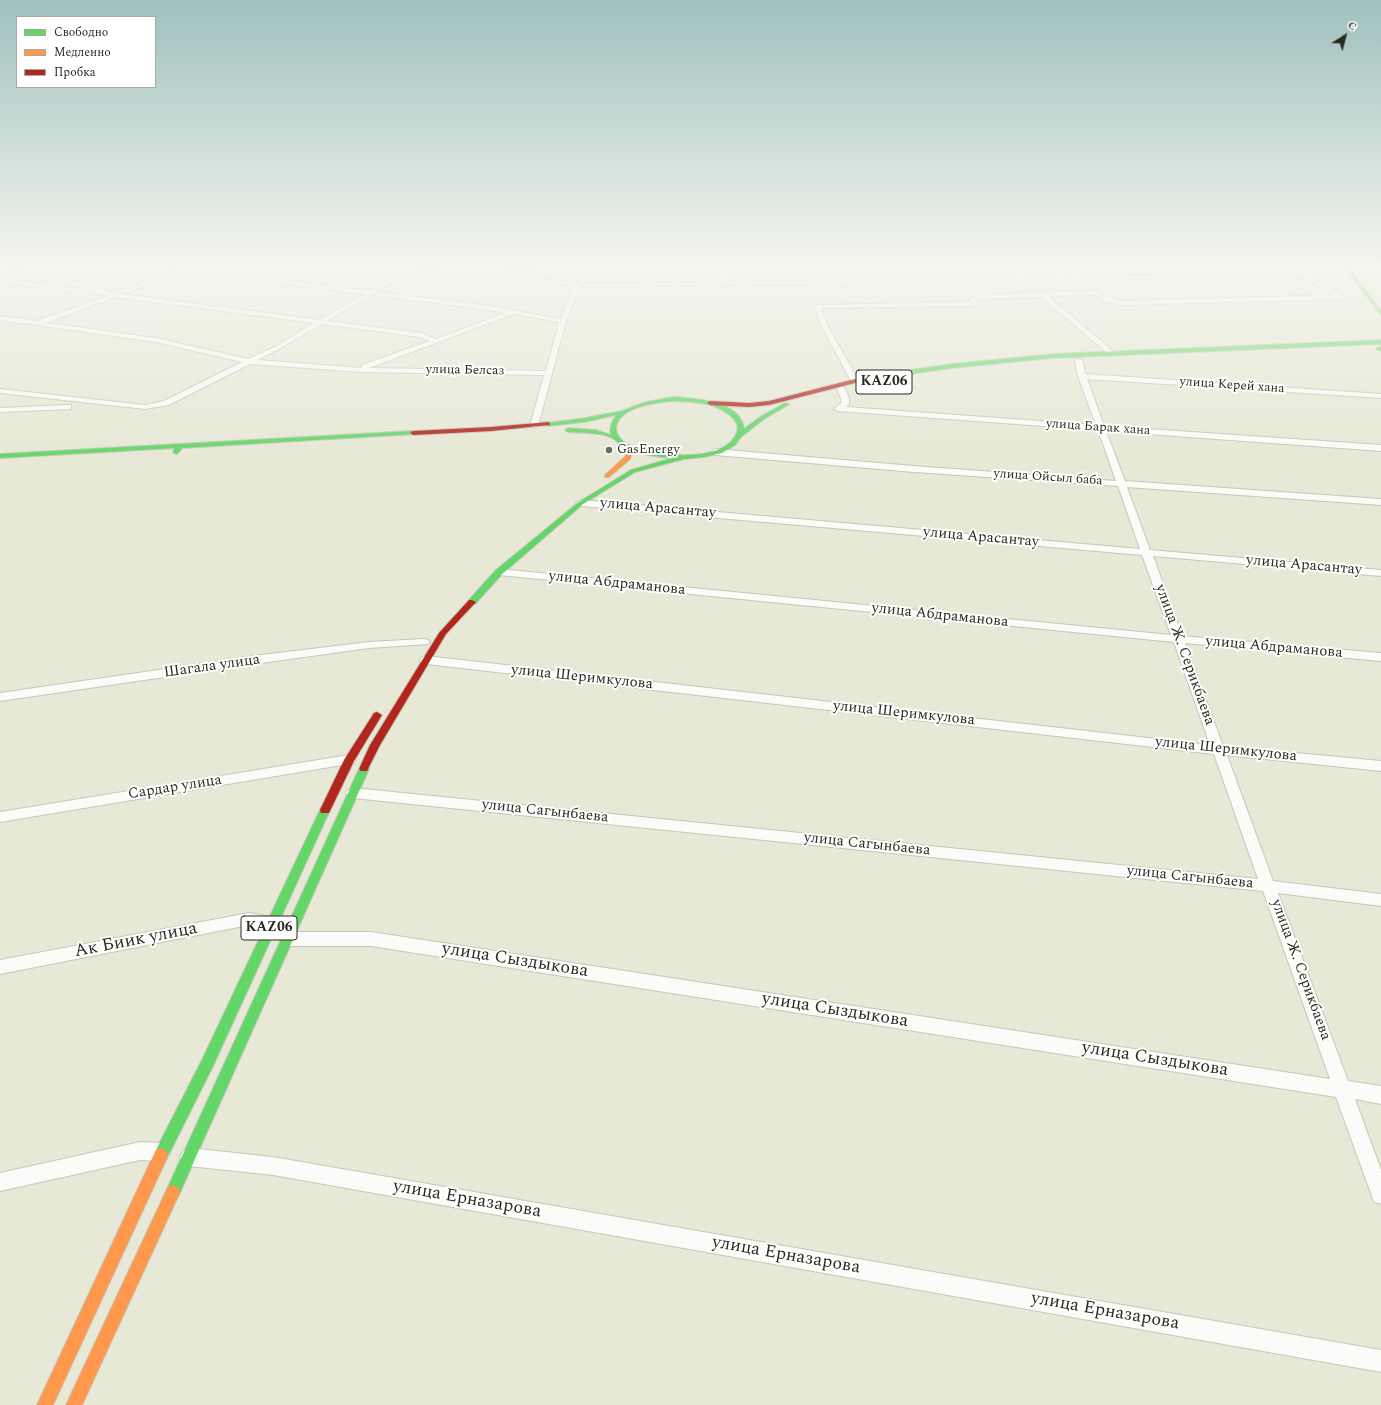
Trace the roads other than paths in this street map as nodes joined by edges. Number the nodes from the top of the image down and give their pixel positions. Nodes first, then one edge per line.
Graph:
1 (79, 330) edge
2 (308, 330) edge
3 (380, 330) edge
4 (467, 330) edge
5 (561, 330) edge
6 (826, 330) edge
7 (1083, 330) edge
8 (1381, 335) edge
9 (436, 341) junction
10 (1362, 343) junction
11 (1381, 347) edge
12 (1111, 354) junction
13 (250, 362) junction
14 (1079, 362) junction
15 (360, 370) junction
16 (550, 373) junction
17 (1082, 376) junction
18 (855, 382) junction
19 (841, 390) junction
20 (0, 391) edge
21 (1381, 396) edge
22 (710, 403) junction
23 (68, 407) dead end
24 (0, 410) edge
25 (624, 412) junction
26 (534, 426) junction
27 (1101, 428) junction
28 (740, 435) junction
29 (616, 438) junction
30 (178, 448) junction
31 (1381, 448) edge
32 (630, 449) junction
33 (715, 452) junction
34 (0, 456) edge
35 (681, 458) junction
36 (0, 463) edge
37 (1121, 483) junction
38 (567, 502) dead end
39 (581, 502) junction
40 (1381, 502) edge
41 (1147, 553) junction
42 (501, 558) dead end
43 (495, 570) junction
44 (1381, 572) edge
45 (426, 639) joint
46 (1178, 640) junction
47 (421, 657) junction
48 (1381, 657) edge
49 (0, 697) edge
50 (382, 707) dead end
51 (1219, 750) junction
52 (349, 760) junction
53 (1381, 766) edge
54 (353, 793) junction
55 (0, 817) edge
56 (1268, 886) junction
57 (1381, 900) edge
58 (272, 922) junction
59 (288, 939) junction
60 (0, 967) edge
61 (1343, 1089) junction
62 (1381, 1095) edge
63 (162, 1152) junction
64 (190, 1157) junction
65 (0, 1182) edge
66 (1381, 1195) edge
67 (1381, 1361) edge
68 (45, 1405) edge
69 (74, 1405) edge

1 - 13 street, улица Белсаз
2 - 13 street
3 - 9 street
4 - 9 street
5 - 16 street
6 - 18 street
7 - 12 street
8 - 10 main road
9 - 15 street
10 - 11 main road, KАZ06
10 - 12 main road, KАZ06
11 - 14 main road, KАZ06
12 - 18 main road, KАZ06
13 - 15 street, улица Белсаз
13 - 20 street
14 - 17 street, улица Ж. Серикбаева
14 - 19 main road, KАZ06
15 - 16 street, улица Белсаз
16 - 26 street
17 - 21 street, улица Керей хана
17 - 27 street, улица Ж. Серикбаева
18 - 22 main road, KАZ06
19 - 27 street, улица Барак хана
19 - 28 main road, KАZ06
22 - 25 main road, KАZ06
22 - 28 main road, KАZ06
23 - 24 street
25 - 26 main road
25 - 29 main road
26 - 30 main road
27 - 31 street, улица Барак хана
27 - 37 street, улица Ж. Серикбаева
28 - 33 main road, KАZ06
29 - 30 main road
29 - 32 main road, KАZ06
30 - 34 main road
30 - 36 main road
32 - 35 main road, KАZ06
32 - 38 main road
33 - 35 main road, KАZ06
33 - 37 street, улица Ойсыл баба
35 - 39 main road, KАZ06
37 - 40 street, улица Ойсыл баба
37 - 41 street, улица Ж. Серикбаева
39 - 41 street, улица Арасантау
39 - 43 main road, KАZ06
41 - 44 street, улица Арасантау
41 - 46 street, улица Ж. Серикбаева
42 - 43 main road, KАZ06
43 - 46 street, улица Абдраманова
43 - 47 main road, KАZ06
45 - 47 main road, KАZ06
45 - 49 street, Шагала улица
46 - 48 street, улица Абдраманова
46 - 51 street, улица Ж. Серикбаева
47 - 51 street, улица Шеримкулова
47 - 54 main road, KАZ06
50 - 52 main road, KАZ06
51 - 53 street, улица Шеримкулова
51 - 56 street, улица Ж. Серикбаева
52 - 55 street, Сардар улица
52 - 58 main road, KАZ06
54 - 56 street, улица Сагынбаева
54 - 59 main road, KАZ06
56 - 57 street, улица Сагынбаева
56 - 61 street, улица Ж. Серикбаева
58 - 60 street, Ак Биик улица
58 - 63 main road, KАZ06
59 - 61 street, улица Сыздыкова
59 - 64 main road, KАZ06
61 - 62 street, улица Сыздыкова
61 - 66 street, улица Ж. Серикбаева
63 - 64 street, улица Ерназарова
63 - 65 street, улица Ерназарова
63 - 68 main road, KАZ06
64 - 67 street, улица Ерназарова
64 - 69 main road, KАZ06

